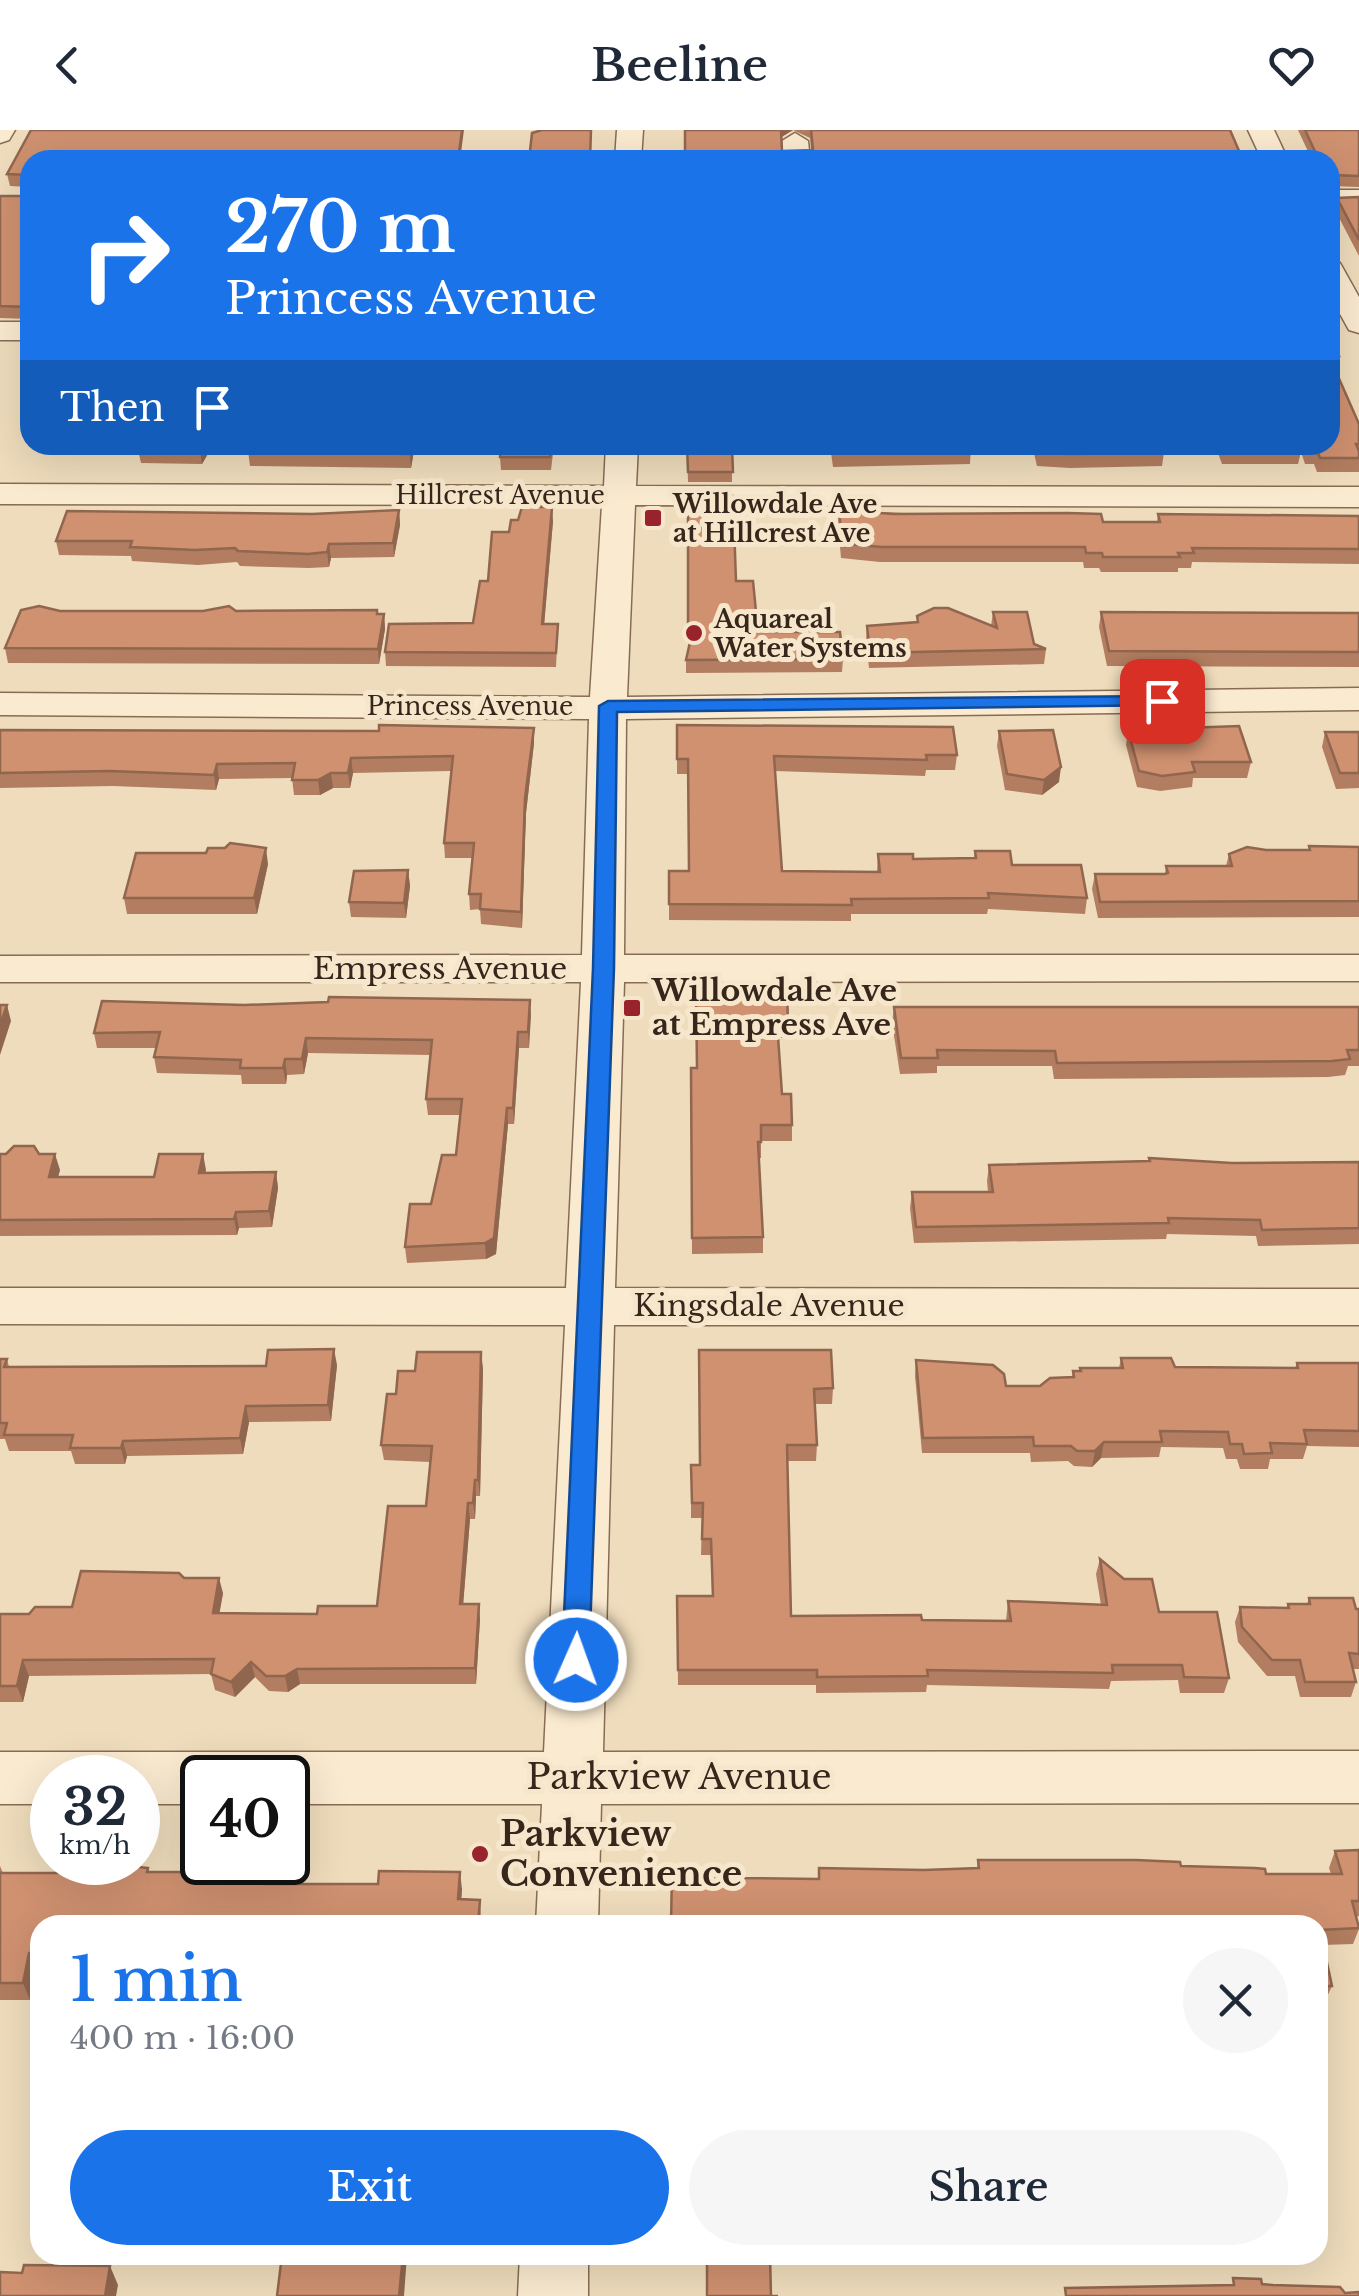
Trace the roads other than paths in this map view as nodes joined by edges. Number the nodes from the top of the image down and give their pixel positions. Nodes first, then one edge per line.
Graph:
1 (1340, 288) edge
2 (1359, 324) edge
3 (622, 455) edge
4 (0, 494) edge
5 (621, 496) junction
6 (1359, 498) edge
7 (1359, 700) edge
8 (0, 704) edge
9 (608, 706) junction
10 (604, 968) junction
11 (1359, 968) edge
12 (0, 969) edge
13 (0, 1306) edge
14 (589, 1306) junction
15 (1359, 1306) edge
16 (571, 1777) junction
17 (1359, 1777) edge
18 (0, 1778) edge
19 (567, 1915) edge
20 (554, 2265) edge
21 (552, 2296) edge

1 - 2 street
3 - 5 street
4 - 5 street, Hillcrest Avenue
5 - 6 street, Hillcrest Avenue
5 - 9 street
7 - 9 street, Princess Avenue
8 - 9 street, Princess Avenue
9 - 10 street
10 - 11 street, Empress Avenue
10 - 12 street, Empress Avenue
10 - 14 street
13 - 14 street, Kingsdale Avenue
14 - 15 street, Kingsdale Avenue
14 - 16 street
16 - 17 street, Parkview Avenue
16 - 18 street, Parkview Avenue
16 - 19 street
20 - 21 street

